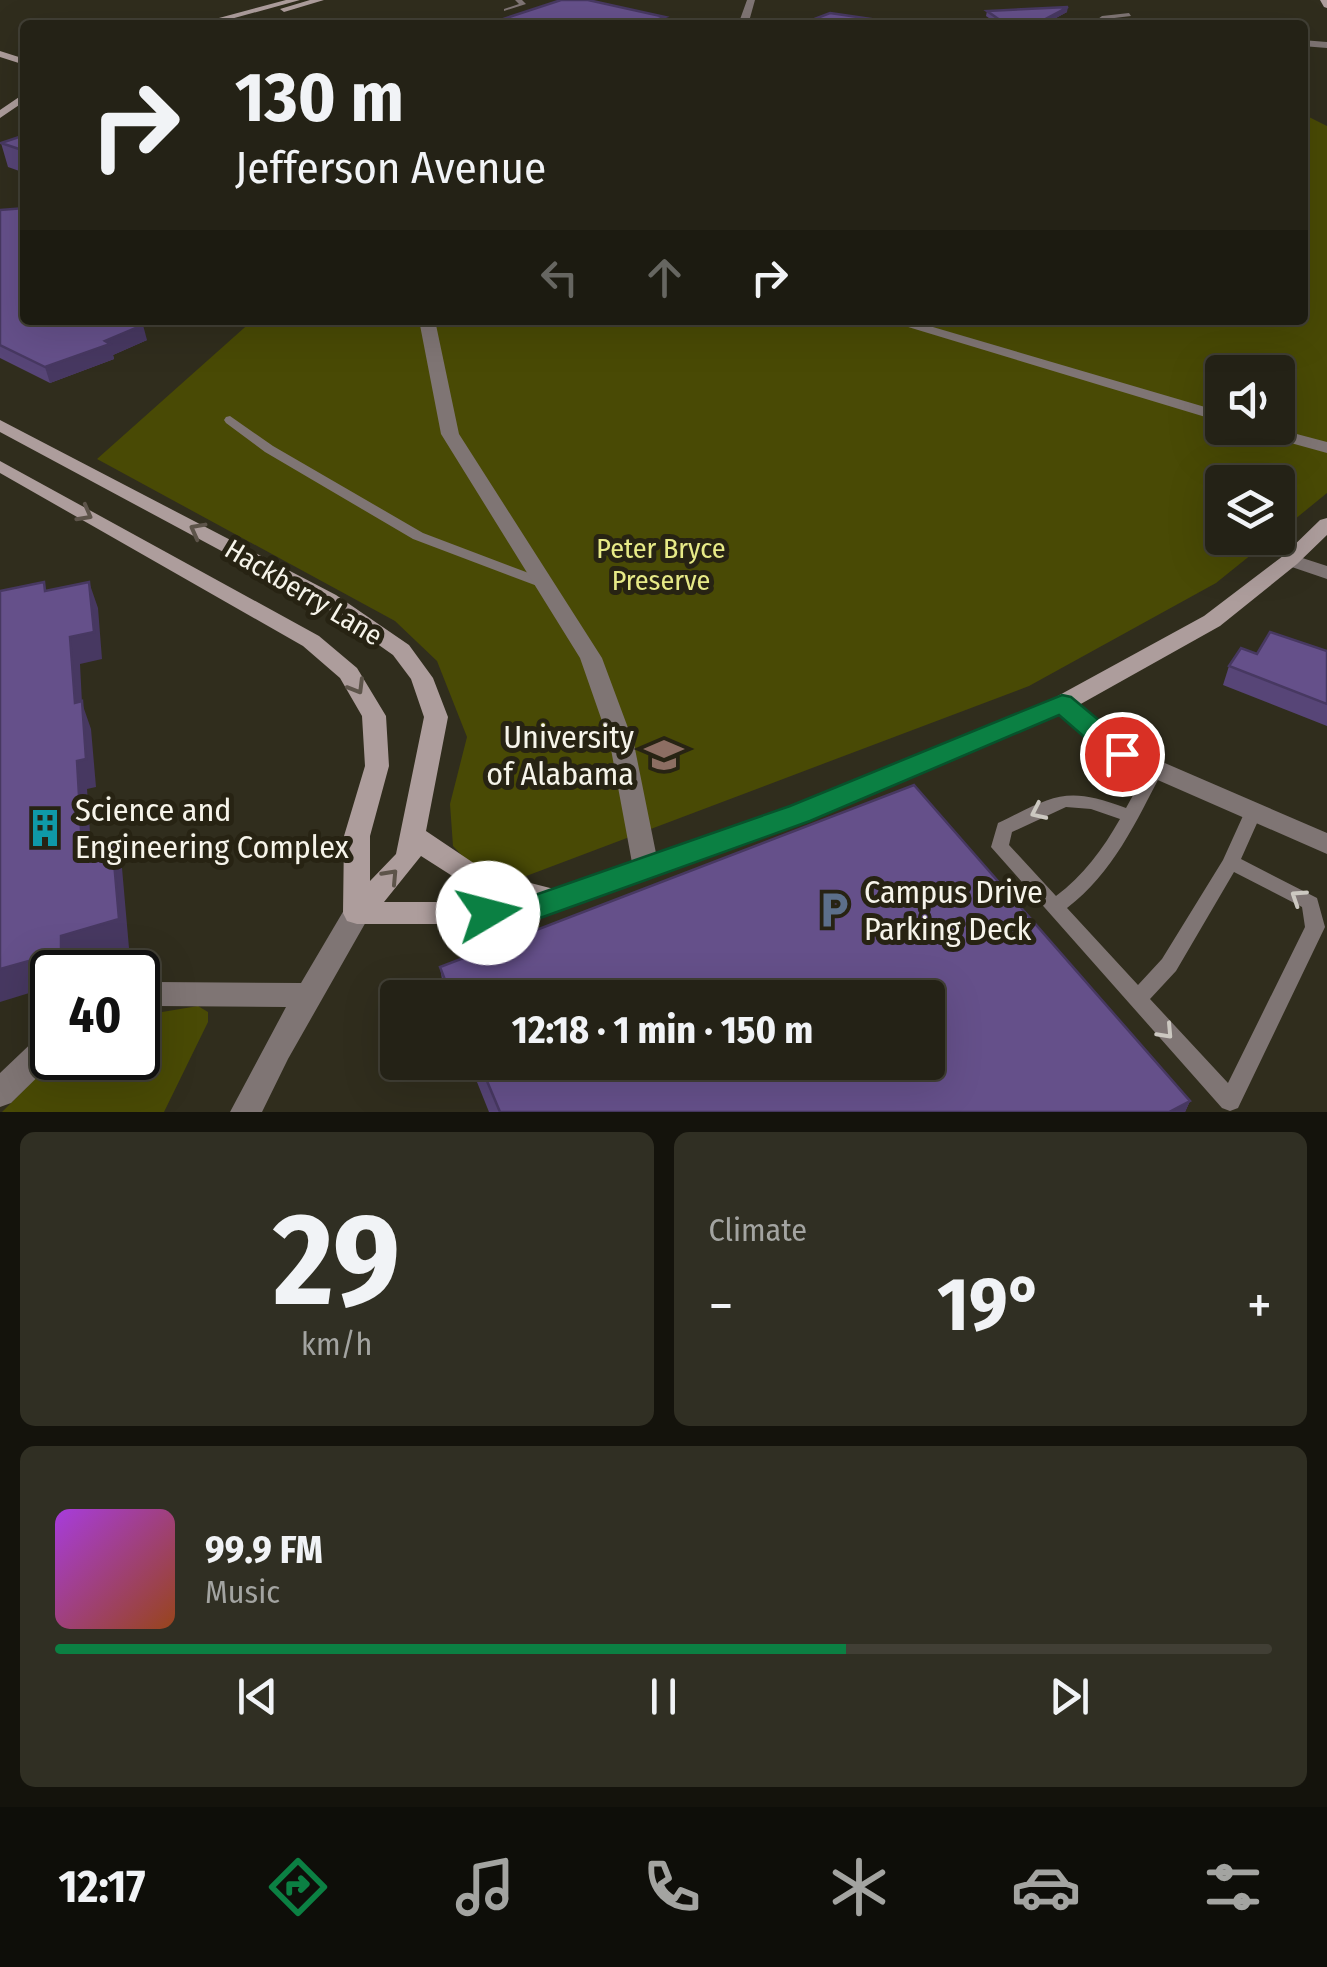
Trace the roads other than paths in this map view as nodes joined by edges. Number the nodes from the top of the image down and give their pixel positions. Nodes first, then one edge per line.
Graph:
1 (296, 0) edge
2 (320, 0) edge
3 (518, 0) edge
4 (506, 10) dead end
5 (1129, 15) dead end
6 (218, 20) edge
7 (243, 20) edge
8 (1100, 20) edge
9 (20, 85) edge
10 (10, 91) dead end
11 (20, 100) edge
12 (0, 115) edge
13 (428, 325) edge
14 (910, 325) edge
15 (1205, 413) edge
16 (230, 420) dead end
17 (0, 425) edge
18 (1295, 439) edge
19 (1327, 448) edge
20 (0, 466) edge
21 (1327, 524) edge
22 (1290, 560) junction
23 (1327, 573) edge
24 (544, 584) junction
25 (1062, 704) junction
26 (1154, 772) junction
27 (1253, 812) junction
28 (1130, 816) junction
29 (412, 834) junction
30 (1327, 844) edge
31 (1231, 862) junction
32 (646, 868) junction
33 (556, 900) junction
34 (1055, 907) junction
35 (357, 913) junction
36 (160, 994) edge
37 (308, 996) junction
38 (1137, 1000) junction
39 (30, 1064) edge
40 (0, 1093) edge
41 (1232, 1106) edge
42 (252, 1110) edge

1 - 6 street
2 - 7 street
3 - 4 lane
5 - 8 lane
9 - 10 street
11 - 12 street
13 - 24 street
14 - 15 street
16 - 24 lane
29 -> 17 street, Hackberry Lane
18 - 19 street
20 -> 35 street, Hackberry Lane
21 - 22 street
22 - 23 street
22 - 25 street
24 - 32 street
25 - 26 street
25 - 32 street
26 - 27 street
26 - 28 lane
27 - 30 street
27 - 31 lane
28 - 34 lane
28 -> 34 lane
29 - 33 street
35 -> 29 street, Hackberry Lane
31 - 38 lane
41 -> 31 lane
32 - 33 street
33 - 35 street
34 - 38 lane
35 - 37 street, Hackberry Lane
36 - 37 street
37 - 42 street, Hackberry Lane
38 -> 41 lane
39 - 40 street

